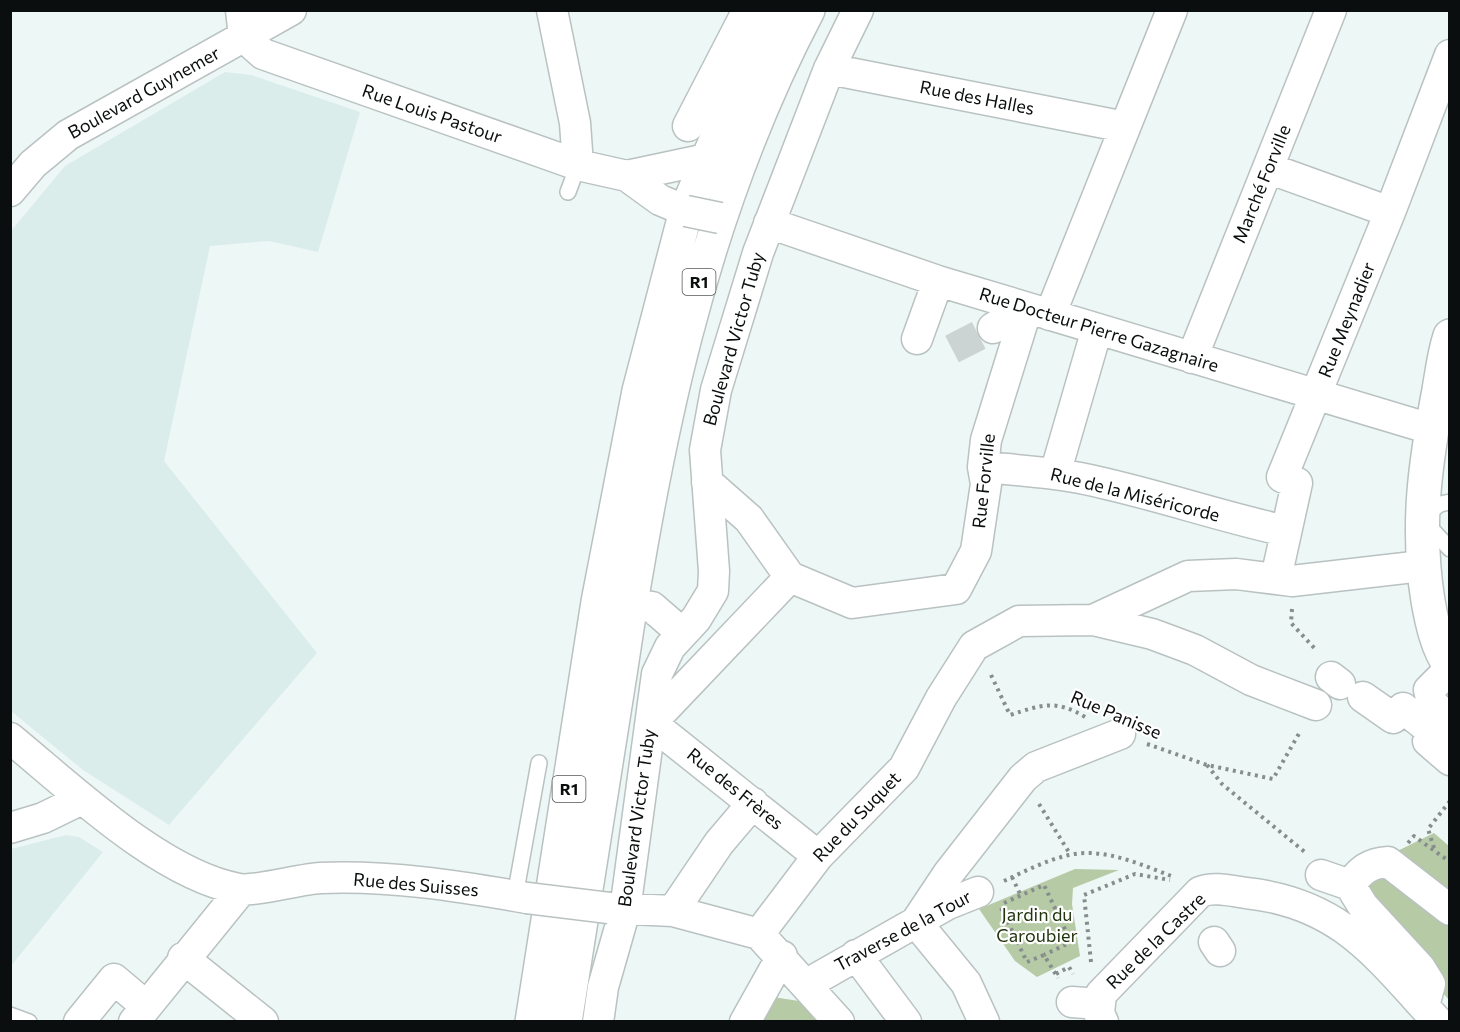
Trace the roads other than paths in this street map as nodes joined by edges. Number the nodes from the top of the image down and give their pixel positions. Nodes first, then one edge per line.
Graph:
1 (291, 10) edge
2 (552, 10) edge
3 (748, 10) edge
4 (776, 10) edge
5 (808, 10) edge
6 (858, 10) edge
7 (1172, 10) edge
8 (1331, 10) edge
9 (242, 24) edge
10 (1449, 55) edge
11 (829, 69) junction
12 (1441, 106) edge
13 (688, 126) dead end
14 (1125, 127) junction
15 (707, 159) junction
16 (1268, 168) junction
17 (627, 176) junction
18 (573, 179) junction
19 (10, 191) edge
20 (673, 205) junction
21 (1390, 212) junction
22 (720, 218) junction
23 (769, 223) junction
24 (938, 281) junction
25 (1039, 312) junction
26 (993, 328) tunnel mouth
27 (1097, 329) junction
28 (1449, 336) edge
29 (917, 339) dead end
30 (1192, 358) junction
31 (1446, 371) edge
32 (1317, 395) junction
33 (1436, 433) edge
34 (976, 466) junction
35 (1055, 474) junction
36 (707, 482) junction
37 (1440, 509) edge
38 (1286, 531) junction
39 (1449, 549) edge
40 (1422, 566) junction
41 (790, 577) junction
42 (1276, 578) junction
43 (598, 602) junction
44 (630, 604) junction
45 (1440, 614) edge
46 (1093, 620) junction
47 (682, 633) junction
48 (1449, 667) edge
49 (1345, 686) dead end
50 (1316, 705) dead end
51 (1449, 721) edge
52 (651, 723) junction
53 (1120, 734) road end
54 (10, 738) edge
55 (1449, 760) edge
56 (539, 763) dead end
57 (82, 799) junction
58 (753, 803) junction
59 (10, 828) edge
60 (818, 856) junction
61 (1321, 875) road end
62 (1350, 885) junction
63 (241, 890) junction
64 (978, 892) road end
65 (521, 897) junction
66 (617, 909) junction
67 (1449, 910) edge
68 (673, 911) junction
69 (916, 922) junction
70 (759, 934) junction
71 (782, 956) junction
72 (856, 956) junction
73 (183, 958) junction
74 (807, 984) junction
75 (1093, 994) edge
76 (140, 1014) edge
77 (1431, 1014) edge
78 (10, 1016) edge
79 (29, 1022) edge
80 (79, 1022) edge
81 (263, 1022) edge
82 (532, 1022) edge
83 (565, 1022) edge
84 (598, 1022) edge
85 (745, 1022) edge
86 (839, 1022) edge
87 (906, 1022) edge
88 (984, 1022) edge

1 - 9 street, Boulevard Guynemer
2 - 18 street
3 - 13 street
4 - 15 main road, R1
5 - 22 main road, R1
6 - 11 street, Boulevard Victor Tuby
7 - 14 street
8 - 16 street, Marché Forville
9 - 18 street, Rue Louis Pastour
9 - 19 street, Boulevard Guynemer
10 - 12 street, Rue Meynadier
11 - 14 street, Rue des Halles
11 - 23 street, Boulevard Victor Tuby
12 - 21 street, Rue Meynadier
14 - 25 street
15 - 17 street, Rue Louis Pastour
15 - 20 main road, R1
16 - 21 street
16 - 30 street, Marché Forville
17 - 18 street, Rue Louis Pastour
17 - 20 street, Rue Louis Pastour
20 - 22 street, Rue Louis Pastour, bridge
20 - 43 main road, R1
21 - 32 street, Rue Meynadier
22 - 44 main road, R1
23 - 24 street, Rue Docteur Pierre Gazagnaire
23 - 36 street, Boulevard Victor Tuby
24 - 25 street, Rue Docteur Pierre Gazagnaire
24 - 29 street
25 - 26 street
25 - 27 street, Rue Docteur Pierre Gazagnaire
25 - 34 street, Rue Forville
27 - 30 street, Rue Docteur Pierre Gazagnaire
27 - 35 street
28 - 31 main road
30 - 32 street, Rue Docteur Pierre Gazagnaire
31 - 33 main road
32 - 33 street, Rue Docteur Pierre Gazagnaire
32 - 38 street, Rue Meynadier
33 - 37 main road
34 - 35 street, Rue de la Miséricorde
34 - 41 street, Rue Forville
35 - 38 street, Rue de la Miséricorde
36 - 41 street
36 - 47 street, Boulevard Victor Tuby
37 - 39 lane
37 - 40 main road
38 - 42 street, Rue Meynadier
40 - 42 street
40 - 45 main road
41 - 52 street
42 - 46 street
43 - 44 street
43 - 82 main road, R1
44 - 47 street
44 - 83 main road, R1
45 - 48 main road
46 - 50 street
46 - 60 street, Rue du Suquet
47 - 52 street, Boulevard Victor Tuby
48 - 51 street
49 - 55 street
52 - 58 street, Rue des Frères
52 - 66 street, Boulevard Victor Tuby
53 - 69 street
54 - 57 street, Rue des Suisses
56 - 65 lane
57 - 59 street
57 - 63 street, Rue des Suisses
58 - 60 street, Rue des Frères
58 - 68 street
60 - 70 street, Rue du Suquet
61 - 62 street
62 - 67 street
62 - 77 street
63 - 65 street, Rue des Suisses
63 - 73 street
64 - 69 street, Traverse de la Tour
65 - 66 street, Rue des Suisses, bridge
66 - 68 street, Rue des Suisses
66 - 84 street, Boulevard Victor Tuby
68 - 70 street, Rue des Suisses
69 - 72 street, Traverse de la Tour
69 - 88 street
70 - 71 street
71 - 74 street
71 - 85 street
72 - 74 street, Traverse de la Tour
72 - 87 street
73 - 76 street
73 - 81 street
74 - 86 street
75 - 77 street, Rue de la Castre
76 - 80 street
78 - 79 lane

